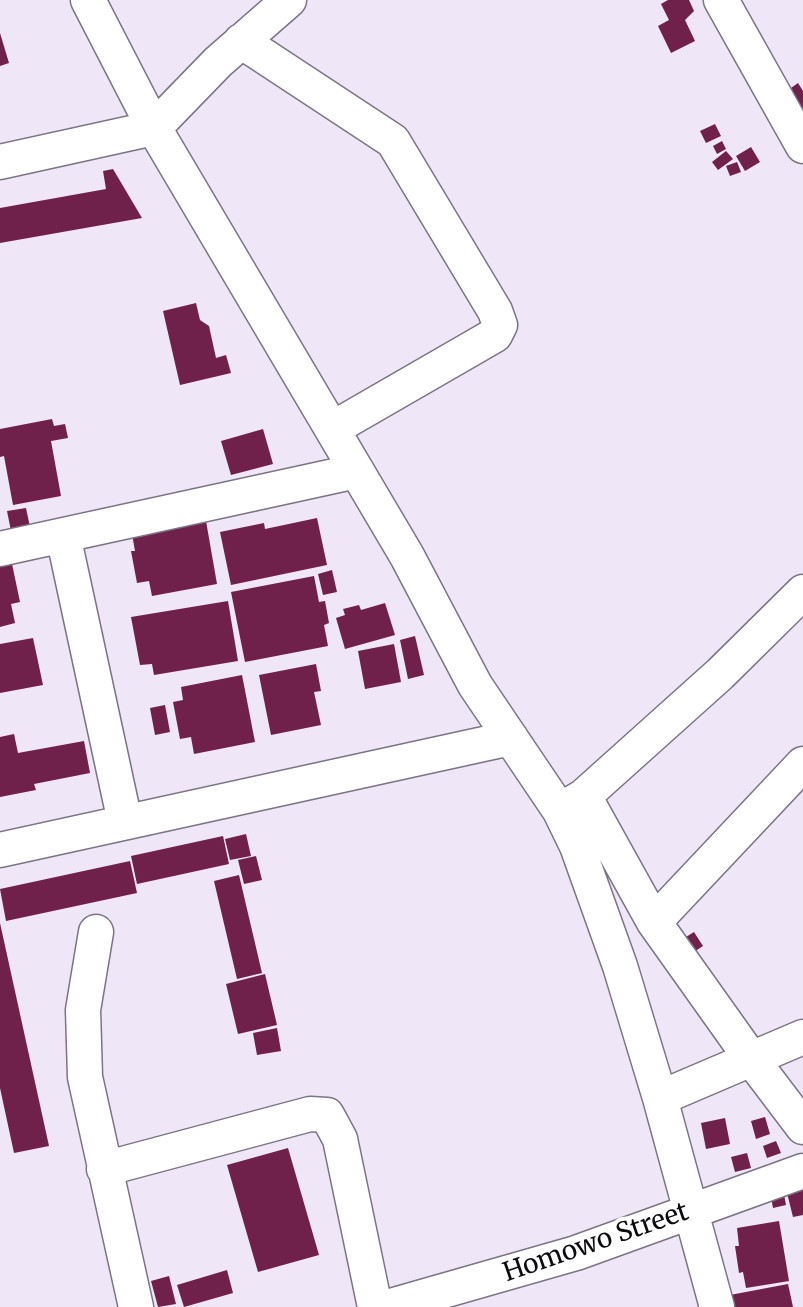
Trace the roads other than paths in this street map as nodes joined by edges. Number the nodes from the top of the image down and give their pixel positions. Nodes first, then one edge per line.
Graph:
1 (88, 0) edge
2 (289, 0) edge
3 (721, 0) edge
4 (241, 41) junction
5 (154, 128) junction
6 (803, 146) edge
7 (0, 162) edge
8 (332, 429) junction
9 (357, 471) junction
10 (63, 535) junction
11 (0, 549) edge
12 (803, 592) edge
13 (511, 738) junction
14 (803, 764) edge
15 (572, 803) junction
16 (125, 822) junction
17 (0, 850) edge
18 (654, 922) junction
19 (96, 932) dead end
20 (803, 1037) edge
21 (750, 1057) junction
22 (660, 1098) junction
23 (803, 1127) edge
24 (104, 1169) junction
25 (803, 1171) edge
26 (692, 1209) junction
27 (439, 1300) edge
28 (136, 1307) edge
29 (375, 1307) edge
30 (387, 1307) edge
31 (717, 1307) edge

1 - 5 street
2 - 4 street
3 - 6 street
4 - 5 street
4 - 8 street
5 - 7 street
5 - 8 street
8 - 9 street
9 - 10 street
9 - 13 street
10 - 11 street
10 - 16 street
12 - 15 street
13 - 15 street
13 - 16 street
14 - 18 street
15 - 18 street
15 - 22 street
16 - 17 street
18 - 21 street
19 - 24 street
20 - 21 street
21 - 22 street
21 - 23 street
22 - 26 street
24 - 28 street
24 - 29 street
25 - 26 street, Homowo Street
26 - 27 street, Homowo Street
26 - 31 street
27 - 30 street, Homowo Street

